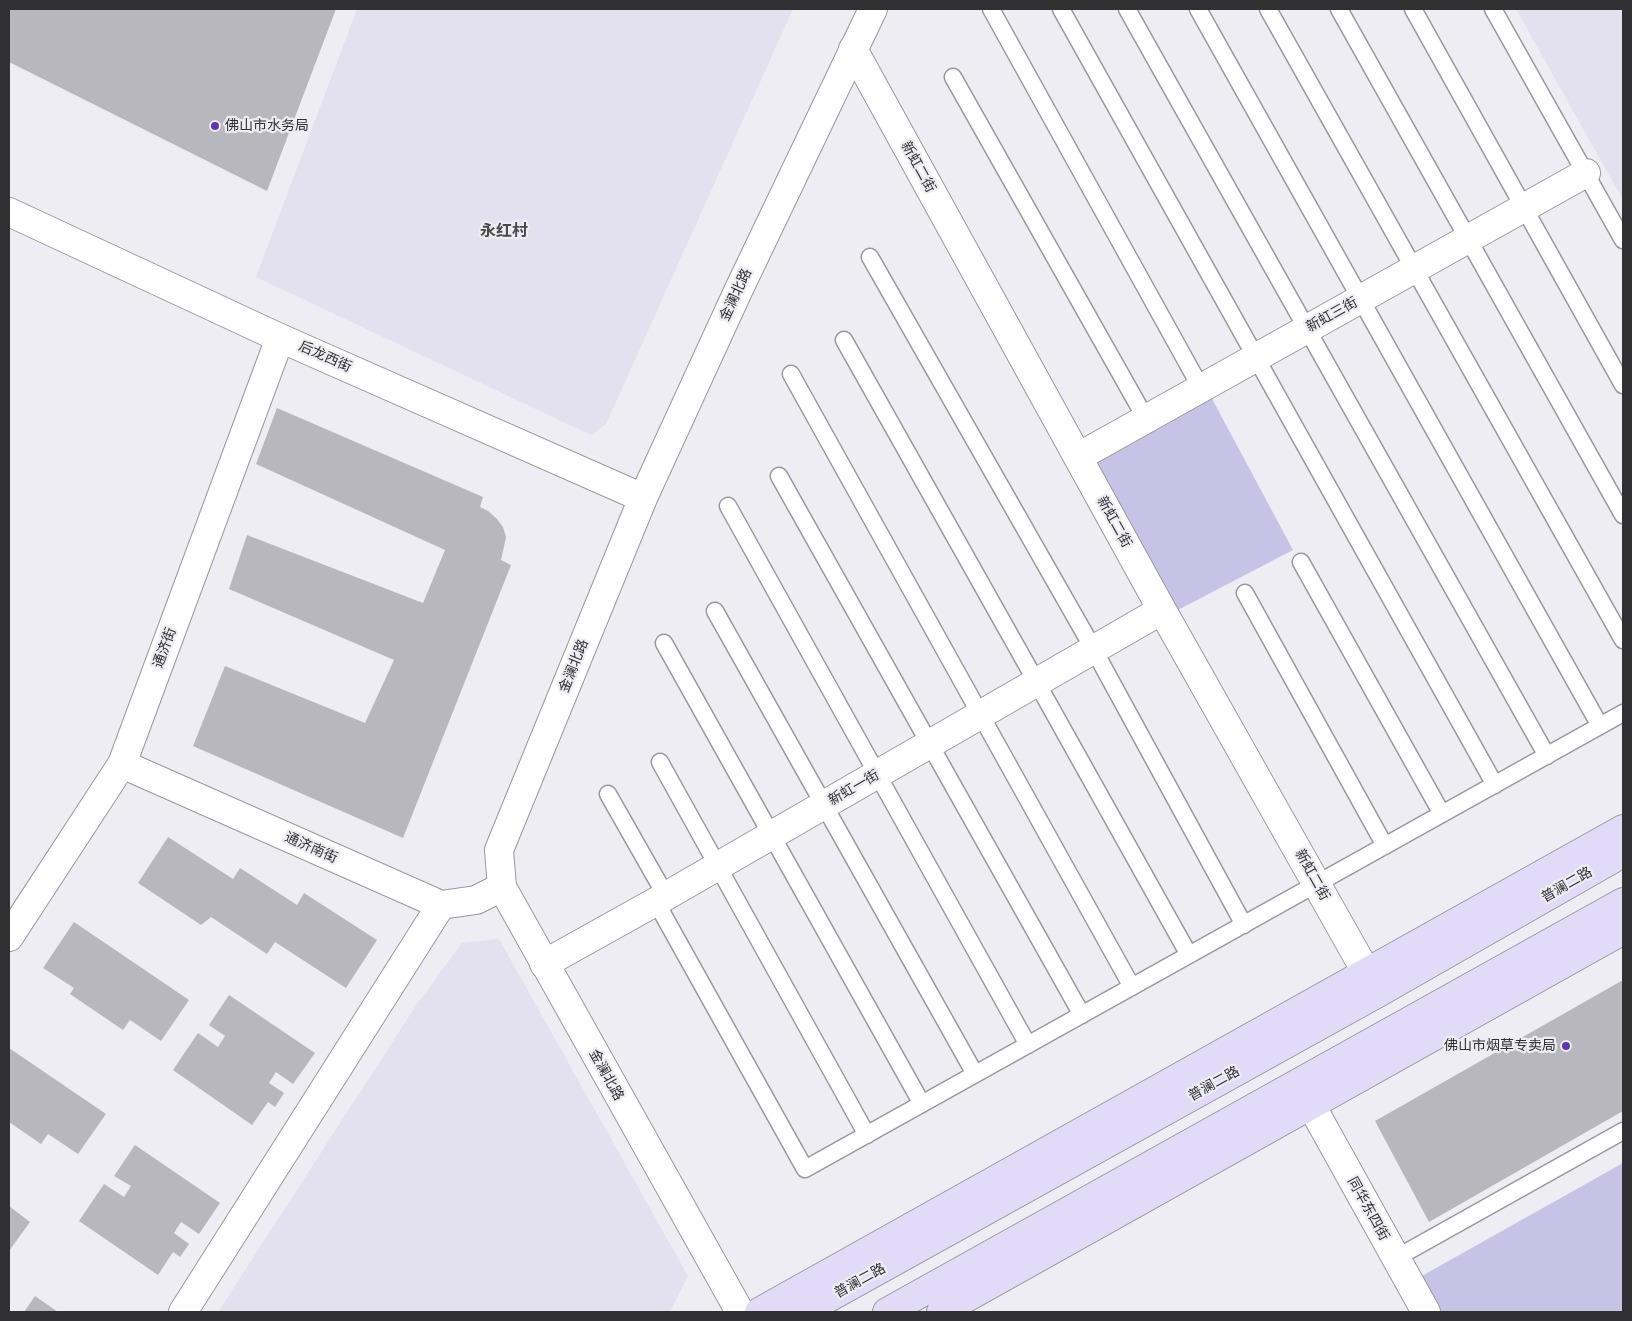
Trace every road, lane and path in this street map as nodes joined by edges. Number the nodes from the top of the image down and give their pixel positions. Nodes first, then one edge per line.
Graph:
1 (873, 9) edge
2 (990, 9) edge
3 (1061, 9) edge
4 (1127, 9) edge
5 (1198, 9) edge
6 (1268, 9) edge
7 (1340, 9) edge
8 (1413, 9) edge
9 (1493, 9) edge
10 (853, 49) junction
11 (953, 77) dead end
12 (1586, 173) junction
13 (1524, 208) junction
14 (9, 212) edge
15 (1468, 239) junction
16 (1623, 240) edge
17 (870, 257) dead end
18 (1415, 269) junction
19 (1361, 299) junction
20 (1307, 329) junction
21 (280, 338) junction
22 (844, 340) dead end
23 (1256, 358) junction
24 (791, 374) dead end
25 (1623, 385) edge
26 (1201, 388) junction
27 (1146, 419) junction
28 (1078, 457) junction
29 (779, 476) dead end
30 (643, 498) junction
31 (728, 506) dead end
32 (1623, 515) edge
33 (1301, 562) dead end
34 (1245, 592) dead end
35 (1162, 610) junction
36 (715, 611) dead end
37 (1623, 640) edge
38 (664, 643) dead end
39 (1094, 650) junction
40 (1037, 683) junction
41 (1623, 713) edge
42 (980, 715) junction
43 (1600, 726) junction
44 (931, 744) junction
45 (1547, 756) junction
46 (660, 762) dead end
47 (122, 764) junction
48 (877, 775) junction
49 (1495, 785) junction
50 (608, 794) dead end
51 (825, 805) junction
52 (1442, 814) junction
53 (1623, 829) edge
54 (772, 836) junction
55 (1385, 846) junction
56 (1623, 853) edge
57 (718, 867) junction
58 (1317, 884) junction
59 (502, 888) junction
60 (661, 899) junction
61 (1623, 902) edge
62 (441, 905) junction
63 (1244, 924) junction
64 (1623, 927) edge
65 (9, 937) edge
66 (1189, 956) junction
67 (544, 964) junction
68 (1372, 983) junction
69 (1132, 987) junction
70 (1082, 1015) junction
71 (1028, 1045) junction
72 (975, 1074) junction
73 (922, 1104) junction
74 (1311, 1105) junction
75 (1623, 1131) edge
76 (866, 1135) junction
77 (1396, 1258) junction
78 (928, 1302) edge
79 (183, 1312) edge
80 (740, 1312) edge
81 (759, 1312) edge
82 (803, 1312) edge
83 (887, 1312) edge
84 (941, 1312) edge
85 (1426, 1312) edge

1 - 10 street, 金澜北路
2 - 26 lane
3 - 23 lane
4 - 20 lane
5 - 19 lane
6 - 18 lane
7 - 15 lane
8 - 13 lane
9 - 12 lane
10 - 28 street, 新虹二街
10 - 30 street, 金澜北路
11 - 27 lane
12 - 13 street, 新虹三街
12 - 16 lane
13 - 15 street, 新虹三街
13 - 25 lane
14 - 21 street, 后龙西街
15 - 18 street, 新虹三街
15 - 32 lane
17 - 39 lane
18 - 19 street, 新虹三街
18 - 37 lane
19 - 20 street, 新虹三街
19 - 43 lane
20 - 23 street, 新虹三街
20 - 45 lane
21 - 30 street, 后龙西街
21 - 47 street, 通济街
22 - 40 lane
23 - 26 street, 新虹三街
23 - 49 lane
24 - 42 lane
26 - 27 street, 新虹三街
27 - 28 street, 新虹三街
28 - 35 street, 新虹二街
29 - 44 lane
30 - 59 street, 金澜北路
31 - 48 lane
33 - 52 lane
34 - 55 lane
35 - 39 street, 新虹一街
35 - 58 street, 新虹二街
36 - 51 lane
38 - 54 lane
39 - 40 street, 新虹一街
39 - 63 lane
40 - 42 street, 新虹一街
40 - 66 lane
41 - 43 lane
42 - 44 street, 新虹一街
42 - 69 lane
43 - 45 lane
44 - 48 street, 新虹一街
44 - 70 lane
45 - 49 lane
46 - 57 lane
47 - 62 street, 通济南街
47 - 65 street, 通济街
48 - 51 street, 新虹一街
48 - 71 lane
49 - 52 lane
50 - 60 lane
51 - 54 street, 新虹一街
51 - 72 lane
52 - 55 lane
53 - 68 main road
54 - 57 street, 新虹一街
54 - 73 lane
55 - 58 lane
56 - 68 main road, 普澜二路
57 - 60 street, 新虹一街
57 - 76 lane
58 - 63 lane
58 - 68 street, 新虹二街
59 - 62 street
59 - 67 street, 金澜北路
60 - 67 street, 新虹一街
60 - 76 lane
61 - 78 main road
62 - 79 street
63 - 66 lane
64 - 74 main road
66 - 69 lane
67 - 80 street, 金澜北路
68 - 81 main road
68 - 82 main road, 普澜二路
69 - 70 lane
70 - 71 lane
71 - 72 lane
72 - 73 lane
73 - 76 lane
74 - 77 street, 同华东四街
74 - 84 main road
75 - 77 lane
77 - 85 street, 同华东四街
78 - 83 main road

